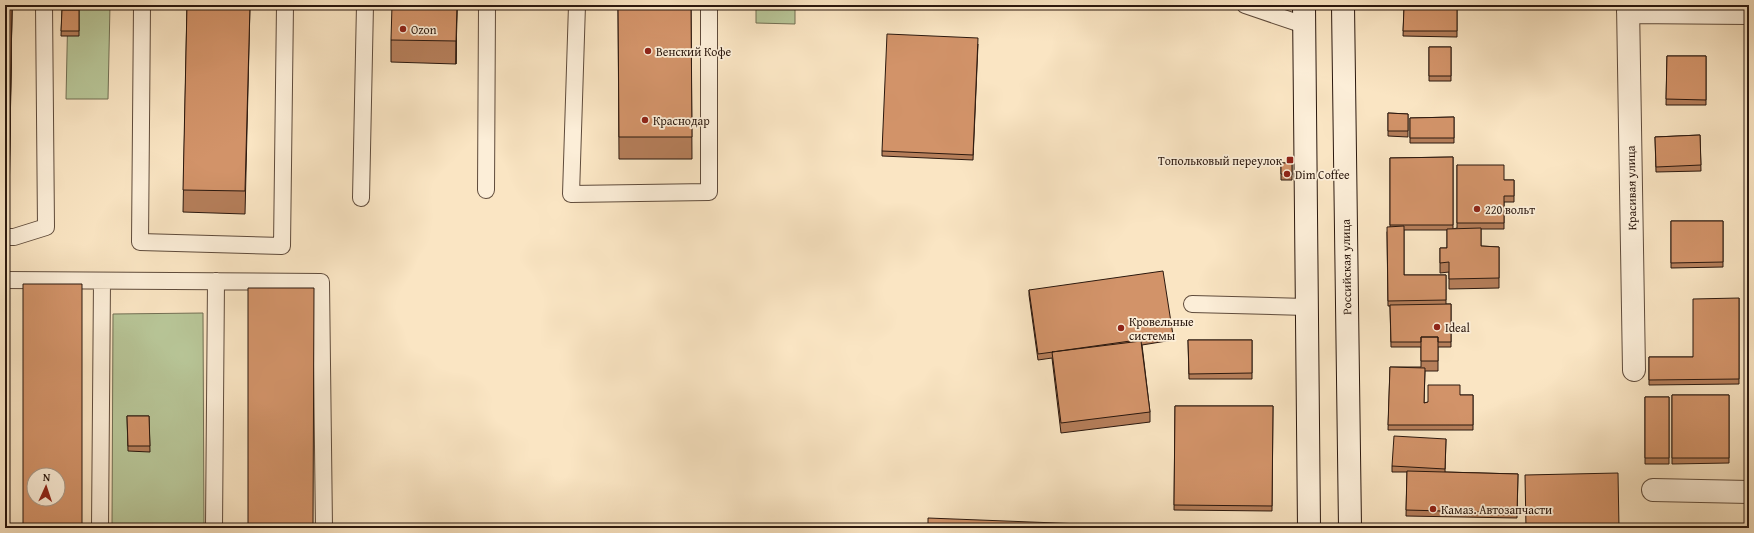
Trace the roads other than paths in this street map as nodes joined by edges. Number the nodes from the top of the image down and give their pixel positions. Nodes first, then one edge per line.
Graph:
1 (44, 5) edge
2 (142, 5) edge
3 (285, 5) edge
4 (365, 5) edge
5 (487, 5) edge
6 (577, 5) edge
7 (709, 5) edge
8 (1245, 5) edge
9 (1344, 5) edge
10 (1628, 9) edge
11 (1749, 13) edge
12 (1304, 15) edge
13 (486, 190) dead end
14 (361, 198) dead end
15 (5, 237) edge
16 (5, 280) edge
17 (102, 281) junction
18 (216, 281) junction
19 (1192, 304) dead end
20 (1306, 307) junction
21 (1634, 370) dead end
22 (1653, 490) dead end
23 (1749, 492) edge
24 (100, 528) edge
25 (214, 528) edge
26 (324, 528) edge
27 (1310, 528) edge
28 (1350, 528) edge

1 - 15 lane
2 - 3 lane
4 - 14 lane
5 - 13 lane
6 - 7 lane
8 - 12 lane
9 - 28 main road, Российская улица
10 - 11 main road
10 - 21 main road, Красивая улица
12 - 20 main road
16 - 17 lane
17 - 18 lane
17 - 24 lane
18 - 25 lane
18 - 26 lane
19 - 20 lane
20 - 27 main road
22 - 23 main road

